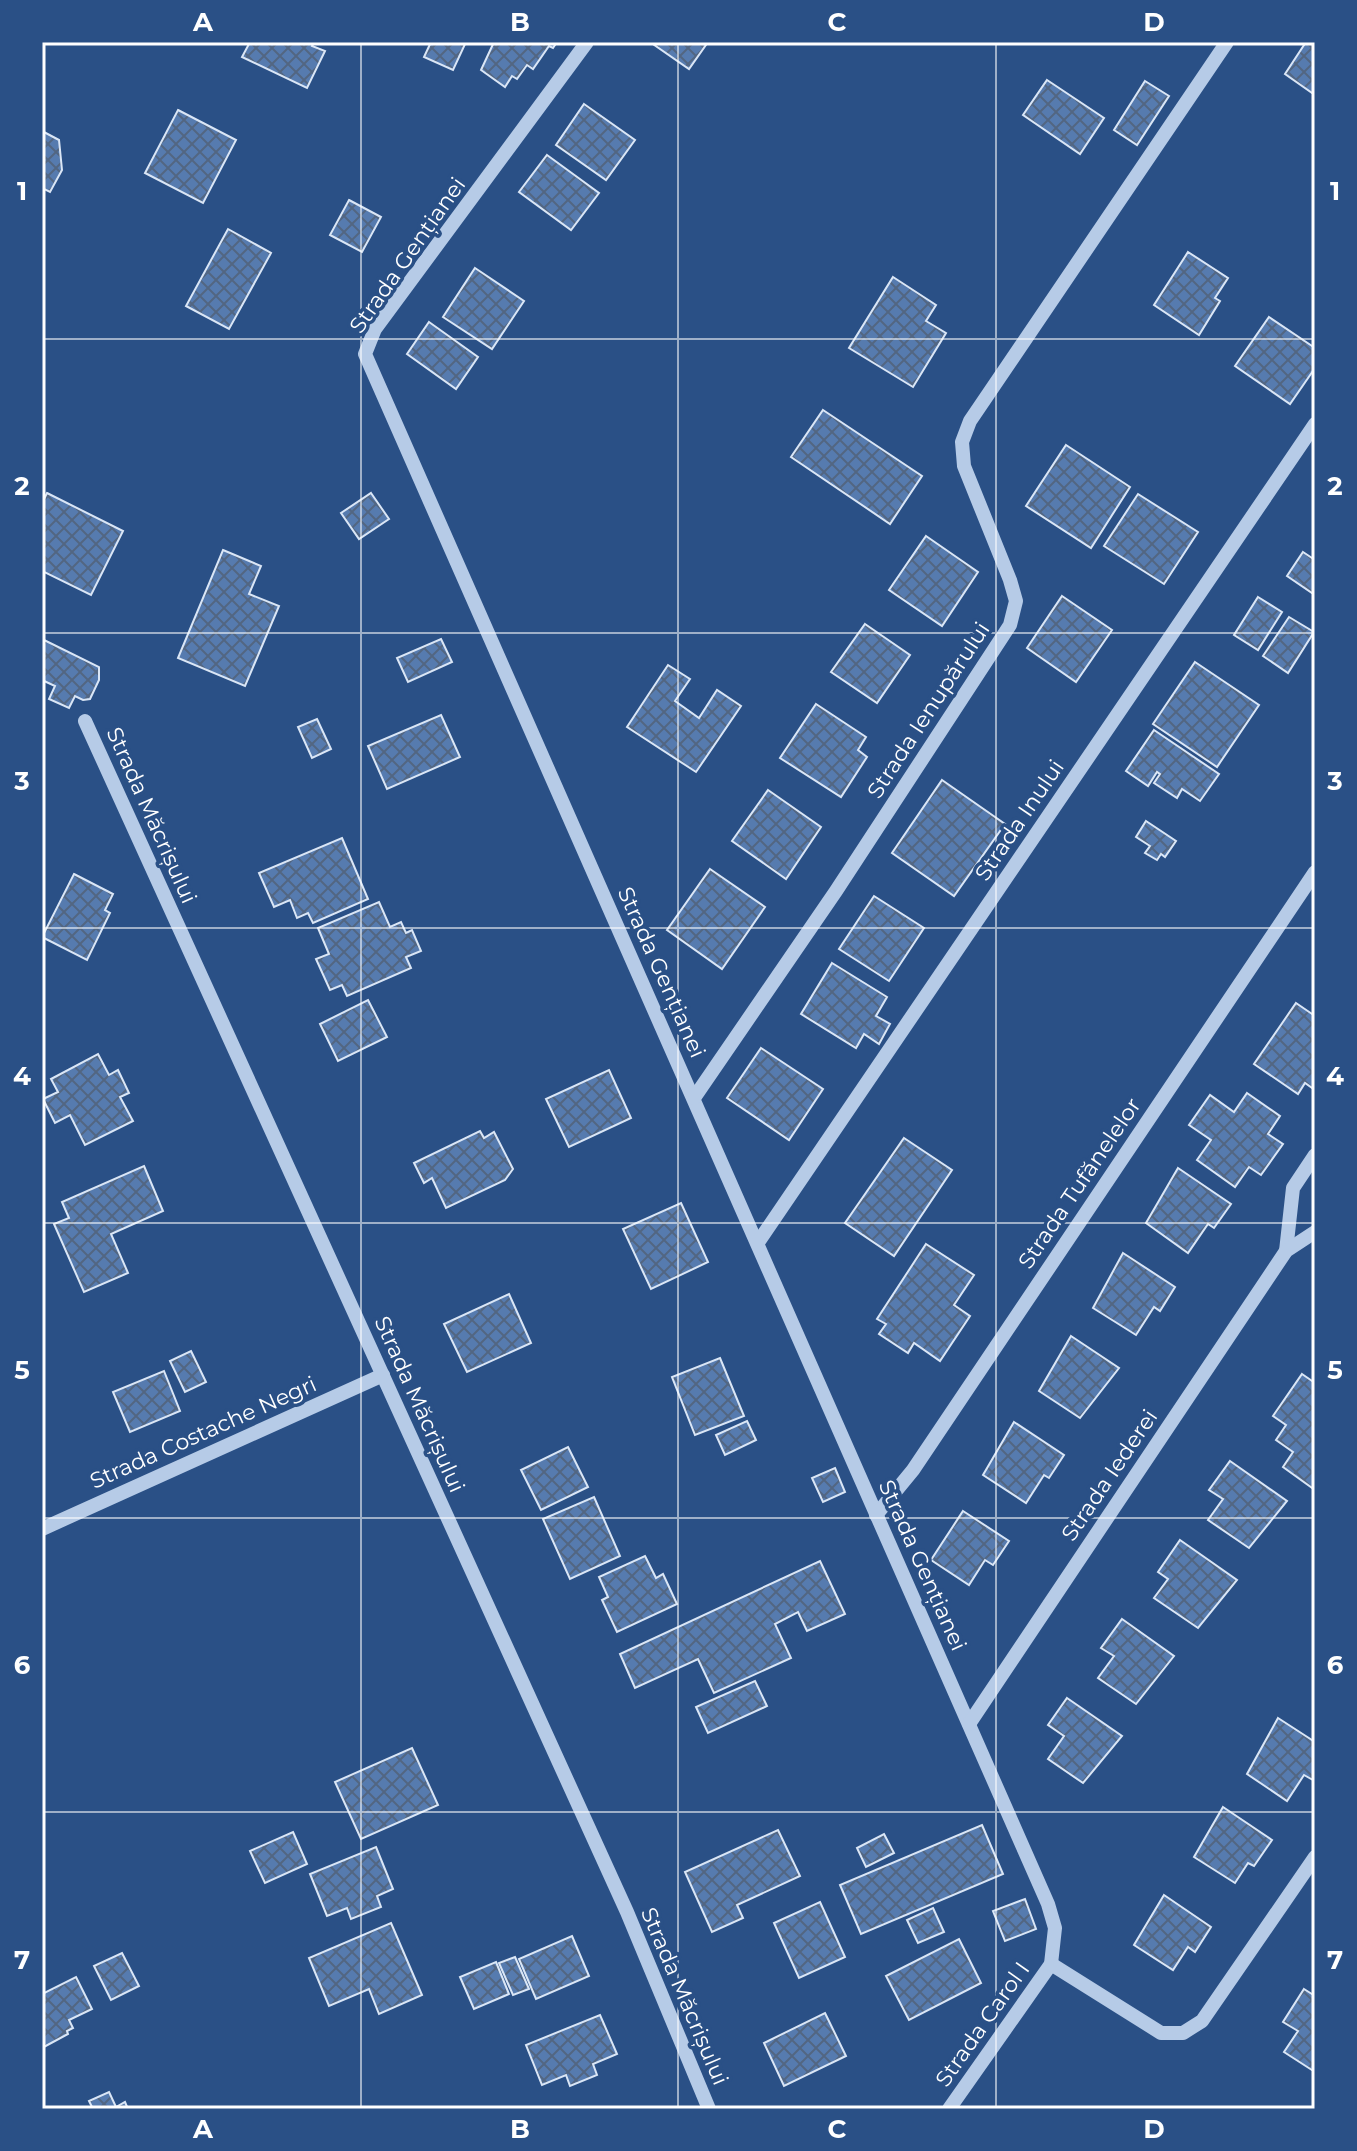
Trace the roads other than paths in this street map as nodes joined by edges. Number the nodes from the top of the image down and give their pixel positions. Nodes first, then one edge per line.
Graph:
1 (587, 42) edge
2 (1227, 42) edge
3 (1315, 424) edge
4 (85, 721) dead end
5 (1315, 872) edge
6 (694, 1098) junction
7 (1315, 1155) edge
8 (1315, 1232) edge
9 (759, 1241) junction
10 (1286, 1251) junction
11 (383, 1375) junction
12 (876, 1515) junction
13 (42, 1529) edge
14 (969, 1724) junction
15 (1315, 1857) edge
16 (1051, 1964) junction
17 (709, 2109) edge
18 (949, 2109) edge

1 - 6 street, Strada Gențianei
2 - 6 street, Strada Ienupărului
3 - 9 street, Strada Inului
4 - 11 street, Strada Măcrișului
5 - 12 street, Strada Tufănelelor
6 - 9 street, Strada Gențianei
7 - 10 street, Strada Iederei
8 - 10 street, Strada Iederei
9 - 12 street, Strada Gențianei
10 - 14 street, Strada Iederei
11 - 13 street, Strada Costache Negri
11 - 17 street, Strada Măcrișului
12 - 14 street, Strada Gențianei
14 - 16 street, Strada Gențianei
15 - 16 street
16 - 18 street, Strada Carol I

